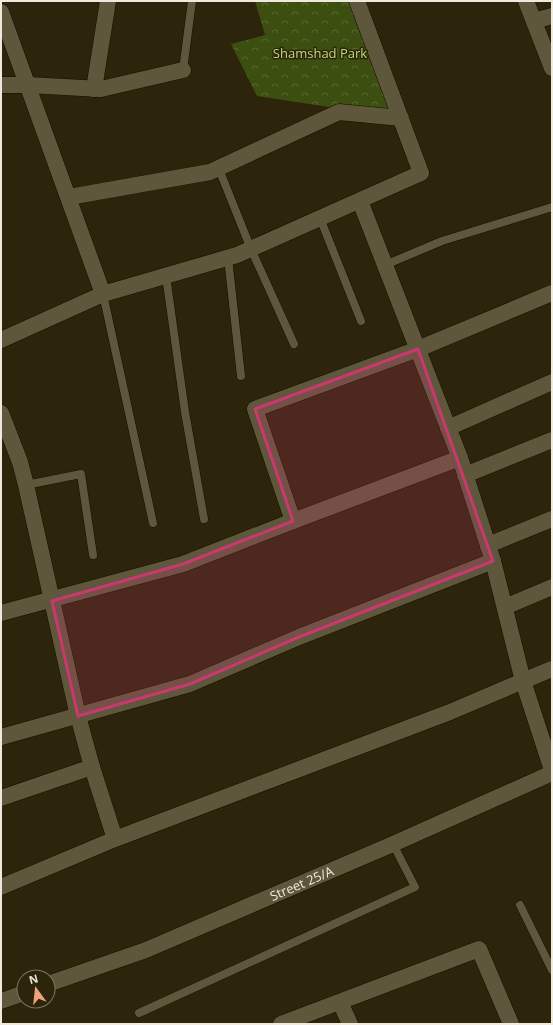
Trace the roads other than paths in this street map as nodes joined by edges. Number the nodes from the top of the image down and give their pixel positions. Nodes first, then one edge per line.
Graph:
1 (108, 1) edge
2 (192, 1) edge
3 (356, 1) edge
4 (526, 1) edge
5 (1, 12) edge
6 (552, 16) edge
7 (534, 21) junction
8 (552, 68) edge
9 (183, 70) joint
10 (1, 85) edge
11 (28, 85) junction
12 (94, 89) junction
13 (400, 118) junction
14 (219, 169) junction
15 (69, 197) junction
16 (360, 201) junction
17 (552, 207) edge
18 (320, 218) junction
19 (251, 249) junction
20 (228, 258) junction
21 (385, 265) junction
22 (166, 276) junction
23 (552, 293) edge
24 (104, 294) junction
25 (361, 321) dead end
26 (1, 340) edge
27 (294, 344) dead end
28 (418, 349) junction
29 (241, 376) dead end
30 (552, 382) edge
31 (1, 413) edge
32 (448, 428) junction
33 (552, 440) edge
34 (460, 458) junction
35 (465, 475) junction
36 (26, 485) junction
37 (204, 518) dead end
38 (552, 519) edge
39 (293, 521) junction
40 (153, 523) dead end
41 (488, 545) junction
42 (93, 555) dead end
43 (493, 561) junction
44 (552, 587) edge
45 (52, 601) junction
46 (505, 606) junction
47 (1, 613) edge
48 (552, 669) edge
49 (524, 681) junction
50 (78, 716) junction
51 (1, 737) edge
52 (92, 767) junction
53 (552, 771) edge
54 (1, 798) edge
55 (115, 839) junction
56 (393, 844) junction
57 (1, 886) edge
58 (520, 905) dead end
59 (552, 970) edge
60 (56, 981) edge
61 (16, 996) edge
62 (1, 1001) edge
63 (340, 1002) junction
64 (139, 1013) dead end
65 (281, 1024) edge
66 (350, 1024) edge
67 (511, 1024) edge

1 - 12 street
2 - 9 lane
3 - 13 street
4 - 7 street
5 - 11 street
6 - 7 street
7 - 8 street
9 - 12 street
10 - 11 street
11 - 12 street
11 - 15 street
13 - 14 street
13 - 16 street
14 - 15 street
14 - 19 lane
15 - 24 street
16 - 18 street
16 - 21 street
17 - 21 lane
18 - 19 street
18 - 25 lane
19 - 20 street
19 - 27 lane
20 - 22 street
20 - 29 lane
21 - 28 street
22 - 24 street
22 - 37 lane
23 - 28 street
24 - 26 street
24 - 40 lane
28 - 32 street
28 - 39 street
30 - 32 street
31 - 36 street
32 - 34 street
33 - 35 street
34 - 35 street
34 - 39 street
35 - 41 street
36 - 42 lane
36 - 45 street
38 - 41 street
39 - 45 street
41 - 43 street
43 - 46 street
43 - 50 street
44 - 46 street
45 - 47 street
45 - 50 street
46 - 49 street
48 - 49 street
49 - 53 street
49 - 55 street
50 - 51 street
50 - 52 street
52 - 54 street
52 - 55 street
53 - 56 street, Street 25/A
55 - 57 street
56 - 60 street, Street 25/A
56 - 64 lane
58 - 59 lane
61 - 62 street
63 - 65 street
63 - 66 street
63 - 67 street

